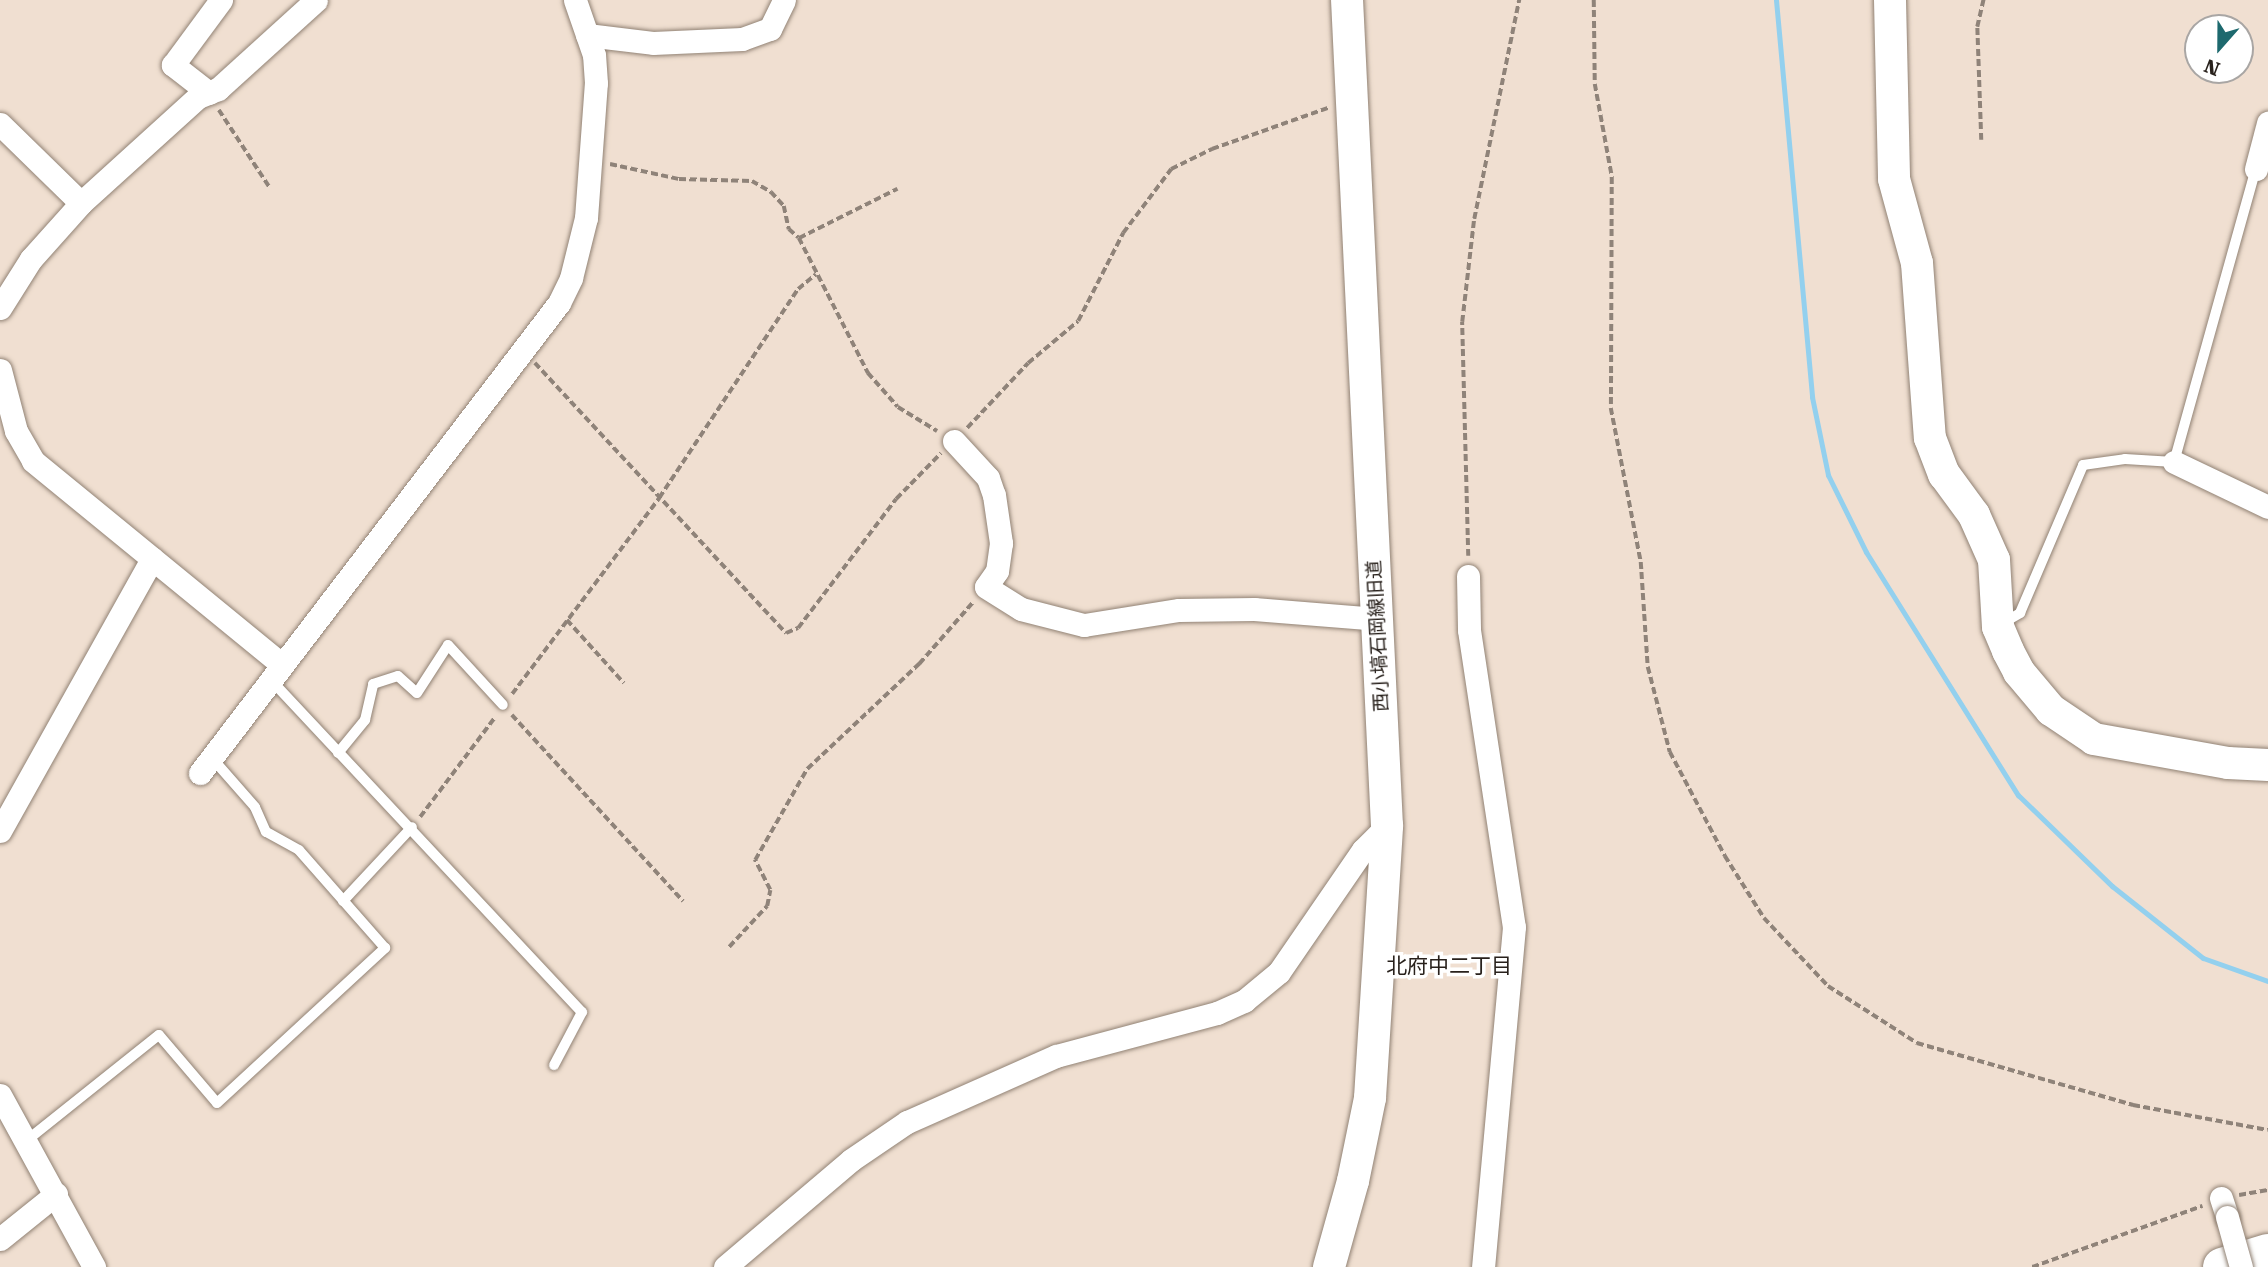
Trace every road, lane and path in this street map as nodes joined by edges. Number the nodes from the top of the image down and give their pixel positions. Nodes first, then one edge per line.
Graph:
1 (221, 0) edge
2 (316, 0) edge
3 (575, 0) edge
4 (785, 0) edge
5 (1347, 0) edge
6 (1519, 0) edge
7 (1594, 0) edge
8 (1890, 0) edge
9 (1983, 0) edge
10 (587, 34) junction
11 (209, 93) junction
12 (1351, 102) junction
13 (2268, 123) edge
14 (0, 124) edge
15 (1981, 140) dead end
16 (591, 160) junction
17 (2256, 169) joint
18 (270, 188) dead end
19 (897, 190) dead end
20 (81, 203) junction
21 (799, 238) junction
22 (816, 274) junction
23 (0, 307) edge
24 (523, 350) junction
25 (0, 370) edge
26 (954, 441) junction
27 (2174, 462) junction
28 (659, 498) junction
29 (2268, 507) edge
30 (152, 559) junction
31 (1468, 576) joint
32 (986, 587) junction
33 (1377, 619) junction
34 (567, 620) junction
35 (1998, 627) junction
36 (275, 671) junction
37 (624, 683) dead end
38 (503, 705) junction
39 (338, 752) junction
40 (206, 765) joint
41 (2268, 765) edge
42 (1387, 826) junction
43 (412, 827) junction
44 (0, 831) edge
45 (343, 901) junction
46 (683, 901) dead end
47 (729, 947) dead end
48 (554, 1065) dead end
49 (0, 1095) edge
50 (2268, 1130) edge
51 (26, 1141) junction
52 (2268, 1190) edge
53 (56, 1194) junction
54 (2224, 1208) junction
55 (0, 1239) edge
56 (2268, 1252) edge
57 (94, 1267) edge
58 (725, 1267) edge
59 (1329, 1267) edge
60 (1483, 1267) edge
61 (2032, 1267) edge
62 (2222, 1267) edge
63 (2241, 1267) edge

1 - 11 street
2 - 11 street
3 - 10 street
4 - 10 street
5 - 12 street, 西小塙石岡線旧道
6 - 31 path
7 - 50 path
8 - 35 street
9 - 15 path
10 - 16 street
11 - 18 path
11 - 20 street
12 - 26 path
12 - 33 street, 西小塙石岡線旧道
13 - 17 street
14 - 20 street
16 - 21 path
16 - 24 street
17 - 27 lane
19 - 21 path
20 - 23 street
21 - 22 path
22 - 26 path
22 - 28 path
24 - 28 path
24 - 36 street
25 - 30 street
26 - 28 path
26 - 32 street
27 - 29 street
27 - 35 lane
28 - 34 path
30 - 36 street
30 - 44 street
31 - 60 street
32 - 33 street
32 - 47 path
33 - 42 street, 西小塙石岡線旧道
34 - 37 path
34 - 38 path
35 - 41 street
36 - 39 lane
36 - 40 street
38 - 39 lane
38 - 43 path
38 - 46 path
39 - 43 lane
40 - 45 lane
42 - 58 street
42 - 59 street, 西小塙石岡線旧道
43 - 45 lane
43 - 48 lane
45 - 51 lane
49 - 51 street
51 - 53 street
52 - 54 path
53 - 55 street
53 - 57 street
54 - 61 path
54 - 63 street, bridge
56 - 62 highway

